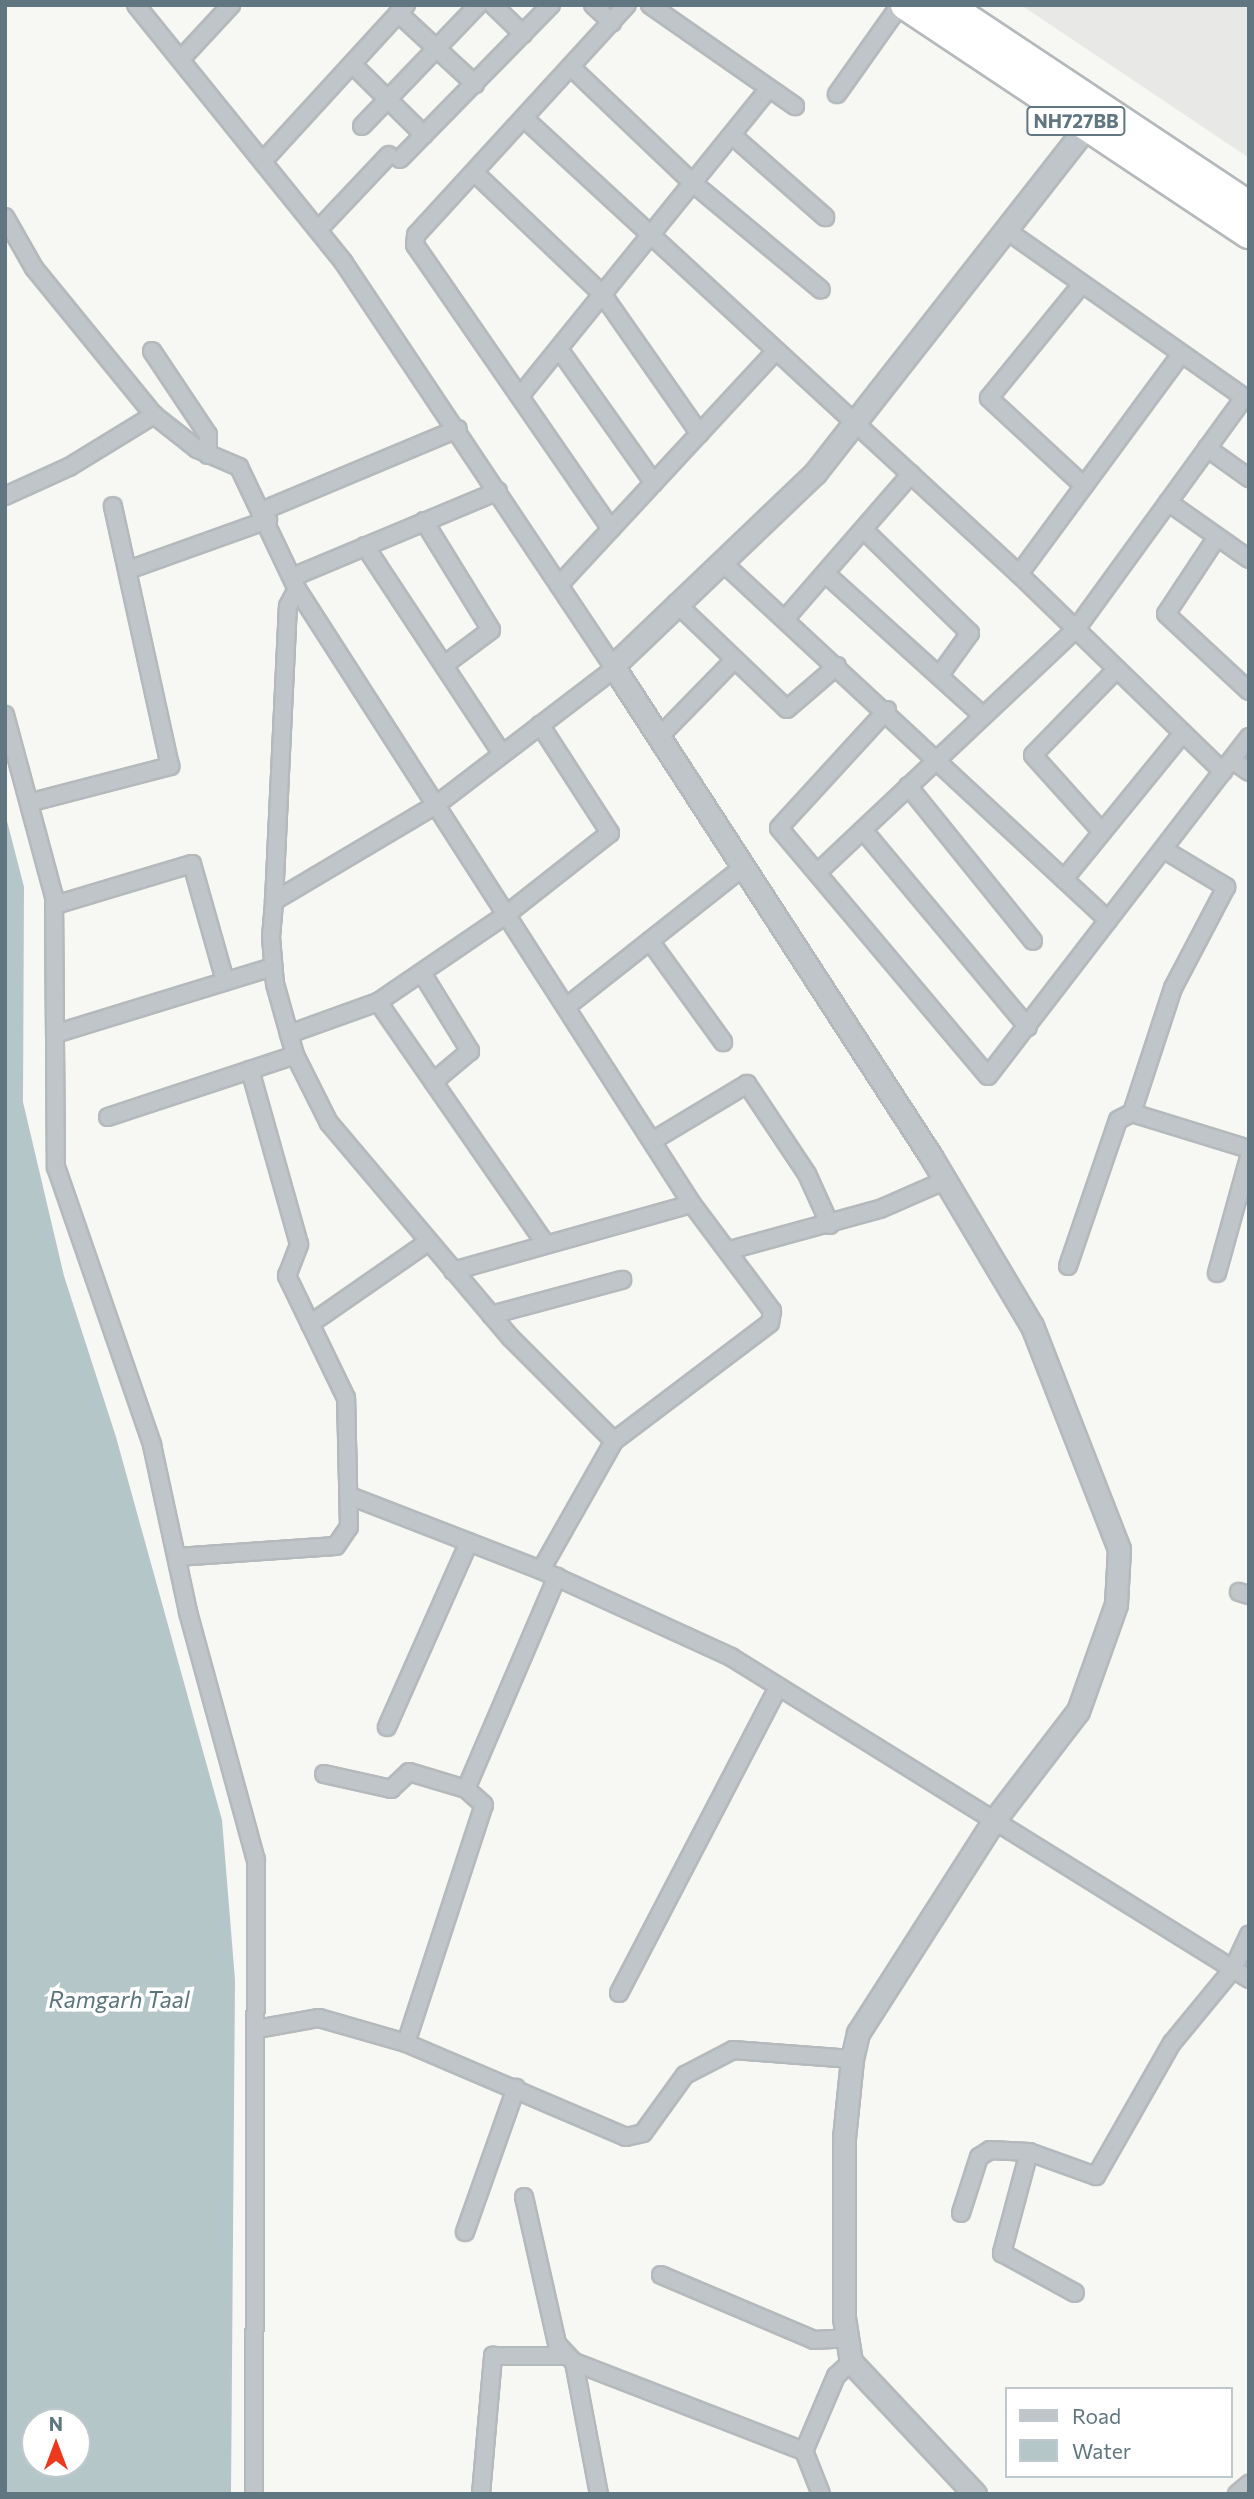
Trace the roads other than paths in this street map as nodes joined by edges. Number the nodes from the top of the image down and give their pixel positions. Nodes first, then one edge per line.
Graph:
1 (136, 5) edge
2 (231, 5) edge
3 (478, 5) edge
4 (493, 5) edge
5 (551, 5) edge
6 (593, 5) edge
7 (627, 5) edge
8 (650, 5) edge
9 (900, 5) edge
10 (905, 5) edge
11 (947, 5) edge
12 (402, 9) edge
13 (611, 23) junction
14 (523, 34) junction
15 (438, 48) junction
16 (181, 59) junction
17 (352, 64) junction
18 (572, 68) junction
19 (475, 84) junction
20 (769, 89) junction
21 (837, 94) dead end
22 (389, 99) junction
23 (794, 106) dead end
24 (524, 119) junction
25 (362, 126) dead end
26 (1086, 127) junction
27 (424, 135) junction
28 (733, 136) junction
29 (263, 161) junction
30 (475, 173) junction
31 (694, 184) junction
32 (1249, 206) edge
33 (5, 217) edge
34 (825, 217) dead end
35 (318, 230) junction
36 (1006, 230) junction
37 (1249, 234) edge
38 (651, 237) junction
39 (1082, 284) junction
40 (821, 290) dead end
41 (603, 295) junction
42 (559, 349) junction
43 (776, 351) junction
44 (152, 352) dead end
45 (1181, 354) junction
46 (520, 396) junction
47 (1246, 400) edge
48 (154, 415) junction
49 (855, 423) junction
50 (458, 429) junction
51 (700, 434) junction
52 (1207, 448) junction
53 (208, 455) junction
54 (911, 474) junction
55 (1249, 478) edge
56 (654, 483) junction
57 (1084, 486) junction
58 (498, 491) junction
59 (5, 496) edge
60 (1168, 502) junction
61 (113, 506) dead end
62 (266, 515) junction
63 (424, 522) junction
64 (611, 529) junction
65 (864, 530) junction
66 (1217, 537) junction
67 (365, 546) junction
68 (1249, 559) edge
69 (721, 561) junction
70 (128, 570) junction
71 (1018, 573) junction
72 (827, 574) junction
73 (296, 583) junction
74 (559, 584) junction
75 (676, 603) junction
76 (785, 619) junction
77 (1076, 629) junction
78 (734, 659) junction
79 (444, 666) junction
80 (837, 666) junction
81 (613, 668) junction
82 (1117, 669) junction
83 (939, 676) junction
84 (1249, 691) edge
85 (887, 710) junction
86 (5, 715) edge
87 (982, 715) junction
88 (540, 725) junction
89 (1183, 733) junction
90 (1249, 737) edge
91 (658, 738) junction
92 (502, 754) junction
93 (937, 758) junction
94 (1227, 766) junction
95 (1249, 772) edge
96 (908, 786) junction
97 (31, 797) junction
98 (436, 804) junction
99 (863, 830) junction
100 (1102, 832) junction
101 (1163, 849) junction
102 (743, 867) junction
103 (818, 873) junction
104 (1064, 879) junction
105 (274, 901) junction
106 (55, 905) junction
107 (507, 914) junction
108 (1108, 920) junction
109 (650, 941) junction
110 (1033, 941) dead end
111 (273, 967) junction
112 (422, 972) junction
113 (225, 981) junction
114 (378, 1002) junction
115 (566, 1007) junction
116 (1028, 1027) junction
117 (58, 1033) junction
118 (289, 1034) junction
119 (723, 1042) dead end
120 (295, 1055) junction
121 (250, 1070) junction
122 (433, 1082) junction
123 (1132, 1113) junction
124 (108, 1117) dead end
125 (652, 1141) junction
126 (1249, 1149) edge
127 (1249, 1158) edge
128 (946, 1180) junction
129 (692, 1203) junction
130 (830, 1225) junction
131 (428, 1242) junction
132 (546, 1245) junction
133 (730, 1250) junction
134 (1068, 1266) dead end
135 (453, 1271) junction
136 (1217, 1273) dead end
137 (622, 1280) dead end
138 (491, 1315) junction
139 (310, 1324) junction
140 (614, 1441) junction
141 (350, 1496) junction
142 (469, 1542) junction
143 (177, 1557) junction
144 (541, 1570) junction
145 (557, 1577) junction
146 (778, 1687) junction
147 (387, 1727) dead end
148 (324, 1774) dead end
149 (466, 1789) junction
150 (995, 1819) junction
151 (1249, 1934) edge
152 (1233, 1969) junction
153 (1249, 1979) edge
154 (619, 1993) dead end
155 (257, 2029) junction
156 (407, 2043) junction
157 (852, 2059) junction
158 (516, 2088) junction
159 (1030, 2152) junction
160 (524, 2197) dead end
161 (961, 2213) dead end
162 (465, 2232) dead end
163 (661, 2275) dead end
164 (1075, 2293) dead end
165 (847, 2338) junction
166 (569, 2359) junction
167 (851, 2362) junction
168 (804, 2451) junction
169 (1249, 2484) edge
170 (254, 2494) edge
171 (481, 2494) edge
172 (599, 2494) edge
173 (821, 2494) edge
174 (975, 2494) edge
175 (1237, 2494) edge

1 - 16 street
2 - 16 street
3 - 15 street
4 - 14 street
5 - 14 street
6 - 13 street
7 - 13 street
8 - 20 street
9 - 21 street
10 - 26 highway, NH727BB
11 - 32 highway, NH727BB
12 - 15 street
12 - 17 street
13 - 18 street
14 - 19 street
15 - 19 street
15 - 22 street
16 - 29 street
17 - 22 street
17 - 29 street
18 - 24 street
18 - 31 street
19 - 27 street
20 - 23 street
20 - 28 street
22 - 25 street
22 - 27 street
24 - 30 street
24 - 38 street
26 - 36 street
26 - 37 highway, NH727BB
27 - 35 street
28 - 31 street
28 - 34 street
29 - 35 street
30 - 41 street
30 - 46 street
31 - 38 street
31 - 40 street
33 - 48 street
35 - 50 street
36 - 39 street
36 - 49 street
38 - 41 street
38 - 43 street
39 - 45 street
39 - 57 street
41 - 42 street
41 - 51 street
42 - 46 street
42 - 56 street
43 - 49 street
43 - 51 street
44 - 53 street
45 - 47 street
45 - 57 street
46 - 64 street
47 - 52 street
48 - 53 street
48 - 59 street
49 - 54 street
49 - 69 street
50 - 58 street
50 - 62 street
51 - 56 street
52 - 55 street
52 - 60 street
53 - 62 street
54 - 65 street
54 - 71 street
56 - 64 street
57 - 71 street
58 - 63 street
58 - 74 street
60 - 66 street
60 - 77 street
61 - 70 street
62 - 70 street
62 - 73 street
63 - 67 street
63 - 79 street
64 - 74 street
65 - 72 street
65 - 83 street
66 - 68 street
66 - 84 street
67 - 73 street
67 - 79 street
69 - 75 street
69 - 76 street
70 - 97 street
71 - 77 street
72 - 76 street
72 - 83 street
73 - 98 street
73 - 105 street
74 - 81 street
75 - 78 street
75 - 81 street
76 - 80 street
77 - 82 street
77 - 87 street
78 - 80 street
78 - 91 street
79 - 92 street
80 - 85 street
81 - 88 street
81 - 91 street
82 - 89 street
82 - 100 street
83 - 87 street
85 - 93 street
85 - 103 street
86 - 97 street
87 - 93 street
88 - 92 street
88 - 107 street
89 - 94 street
89 - 100 street
90 - 94 street
91 - 102 street
92 - 98 street
93 - 96 street
93 - 104 street
94 - 95 street
94 - 101 street
96 - 99 street
96 - 110 street
97 - 106 street
98 - 105 street
98 - 107 street
99 - 103 street
99 - 116 street
100 - 104 street
101 - 108 street
101 - 123 street
102 - 109 street
102 - 128 street
103 - 116 street
104 - 108 street
105 - 111 street
106 - 113 street
106 - 117 street
107 - 112 street
107 - 115 street
108 - 116 street
109 - 115 street
109 - 119 street
111 - 113 street
111 - 118 street
112 - 114 street
112 - 122 street
113 - 117 street
114 - 118 street
114 - 122 street
115 - 125 street
117 - 143 street
118 - 120 street
120 - 121 street
120 - 131 street
121 - 124 street
121 - 139 street
122 - 132 street
123 - 126 street
123 - 134 street
125 - 129 street
125 - 130 street
127 - 136 street
128 - 130 street
128 - 150 street
129 - 132 street
129 - 133 street
130 - 133 street
131 - 135 street
131 - 139 street
132 - 135 street
133 - 140 street
135 - 138 street
137 - 138 street
138 - 140 street
139 - 141 street
140 - 144 street
141 - 142 street
141 - 143 street
142 - 144 street
142 - 147 street
143 - 155 street
144 - 145 street
145 - 146 street
145 - 149 street
146 - 150 street
146 - 154 street
148 - 149 street
149 - 156 street
150 - 152 street
150 - 157 street
151 - 152 street
152 - 153 street
152 - 159 street
155 - 156 street
155 - 170 street
156 - 158 street
157 - 158 street
157 - 165 street
158 - 162 street
159 - 161 street
159 - 164 street
160 - 166 street
163 - 165 street
165 - 167 street
166 - 168 street
166 - 171 street
166 - 172 street
167 - 168 street
167 - 174 street
168 - 173 street
169 - 175 street

